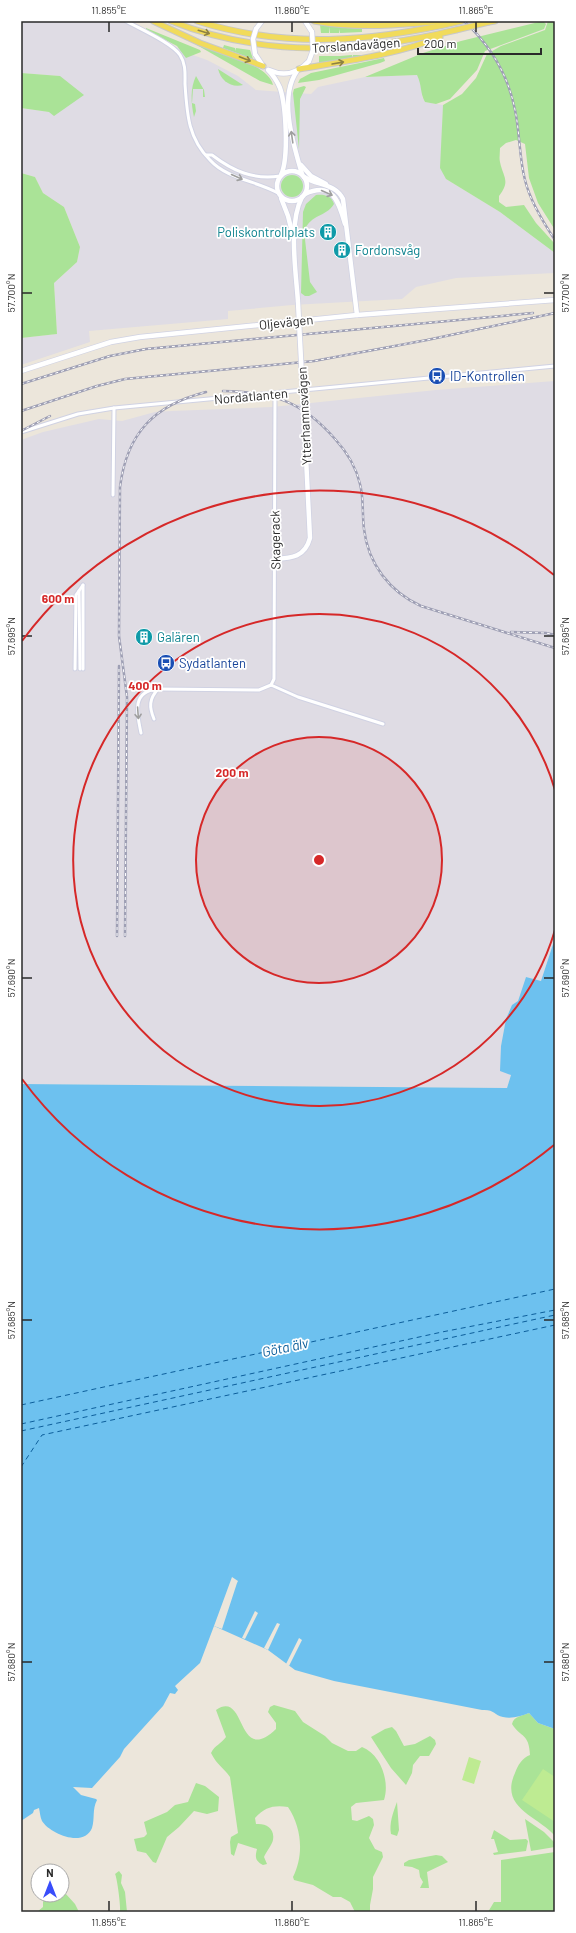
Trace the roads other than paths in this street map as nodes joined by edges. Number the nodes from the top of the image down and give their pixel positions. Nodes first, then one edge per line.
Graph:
1 (126, 21) edge
2 (153, 21) edge
3 (171, 21) edge
4 (197, 21) edge
5 (262, 21) edge
6 (305, 21) edge
7 (314, 21) edge
8 (445, 21) edge
9 (462, 21) edge
10 (495, 21) edge
11 (456, 30) junction
12 (263, 66) junction
13 (268, 70) junction
14 (298, 70) junction
15 (206, 154) junction
16 (298, 162) junction
17 (280, 176) junction
18 (303, 176) junction
19 (328, 185) junction
20 (279, 194) junction
21 (303, 196) junction
22 (348, 236) junction
23 (295, 248) junction
24 (555, 300) edge
25 (357, 315) junction
26 (555, 366) edge
27 (21, 371) edge
28 (275, 394) junction
29 (114, 408) junction
30 (21, 432) edge
31 (113, 495) dead end
32 (275, 559) junction
33 (79, 589) junction
34 (75, 669) dead end
35 (271, 685) junction
36 (158, 689) junction
37 (154, 719) dead end
38 (383, 724) dead end
39 (141, 732) dead end

1 - 15 street
2 -> 12 main road
3 -> 11 main road, Torslandavägen
4 - 9 main road, Torslandavägen
5 - 12 street, bridge
6 - 14 street, bridge
7 - 8 main road
10 - 11 main road, Torslandavägen, bridge
14 -> 11 main road
12 - 13 street
13 - 14 street
13 - 17 street
16 -> 14 street
15 - 17 street
15 -> 20 street
16 - 18 street
16 - 19 street
17 - 18 street
17 - 20 street
18 - 19 street
18 - 21 street
19 - 22 street
20 - 21 street
20 - 23 street, Ytterhamnsvägen
21 -> 22 street
21 - 23 street, Ytterhamnsvägen
22 - 25 street
23 - 32 street, Ytterhamnsvägen, bridge
24 - 25 street, Oljevägen
25 - 27 street, Oljevägen
26 - 28 street, Nordatlanten
28 - 29 street, Nordatlanten
28 - 32 street, Skagerack
29 - 30 street, Nordatlanten
29 - 31 street
32 - 35 street, Skagerack
33 - 33 street
33 - 34 street
35 - 36 street
35 - 38 street
36 - 37 street
36 -> 39 street

